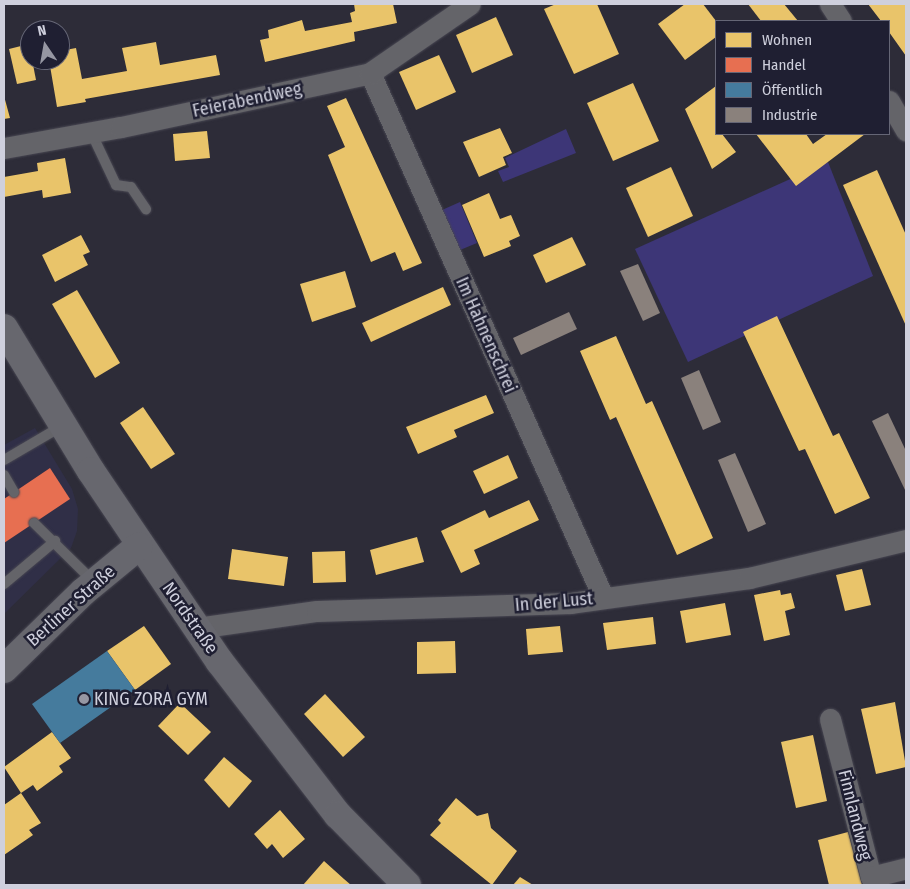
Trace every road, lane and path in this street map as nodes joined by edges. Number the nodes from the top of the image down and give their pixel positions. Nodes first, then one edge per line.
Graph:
1 (470, 4) edge
2 (830, 4) edge
3 (840, 20) edge
4 (370, 73) junction
5 (890, 103) edge
6 (906, 130) edge
7 (91, 132) junction
8 (4, 148) edge
9 (146, 209) dead end
10 (4, 328) edge
11 (63, 426) junction
12 (4, 460) edge
13 (4, 475) edge
14 (14, 492) dead end
15 (34, 523) dead end
16 (906, 540) edge
17 (55, 541) junction
18 (139, 546) junction
19 (94, 583) junction
20 (4, 584) edge
21 (603, 597) junction
22 (197, 628) junction
23 (4, 669) edge
24 (830, 718) dead end
25 (906, 868) edge
26 (407, 885) edge

1 - 4 street, Feierabendweg
2 - 3 street
4 - 7 street, Feierabendweg
4 - 21 street, Im Hahnenschrei
5 - 6 street
7 - 8 street, Feierabendweg
7 - 9 lane
10 - 11 main road, Nordstraße
11 - 12 lane
11 - 18 main road, Nordstraße
13 - 14 lane
15 - 17 lane
16 - 21 street, In der Lust
17 - 19 lane
17 - 20 lane
18 - 19 main road, Berliner Straße
18 - 22 main road, Nordstraße
19 - 23 main road, Berliner Straße
21 - 22 street, In der Lust
22 - 26 main road, Nordstraße
24 - 25 street, Finnlandweg

